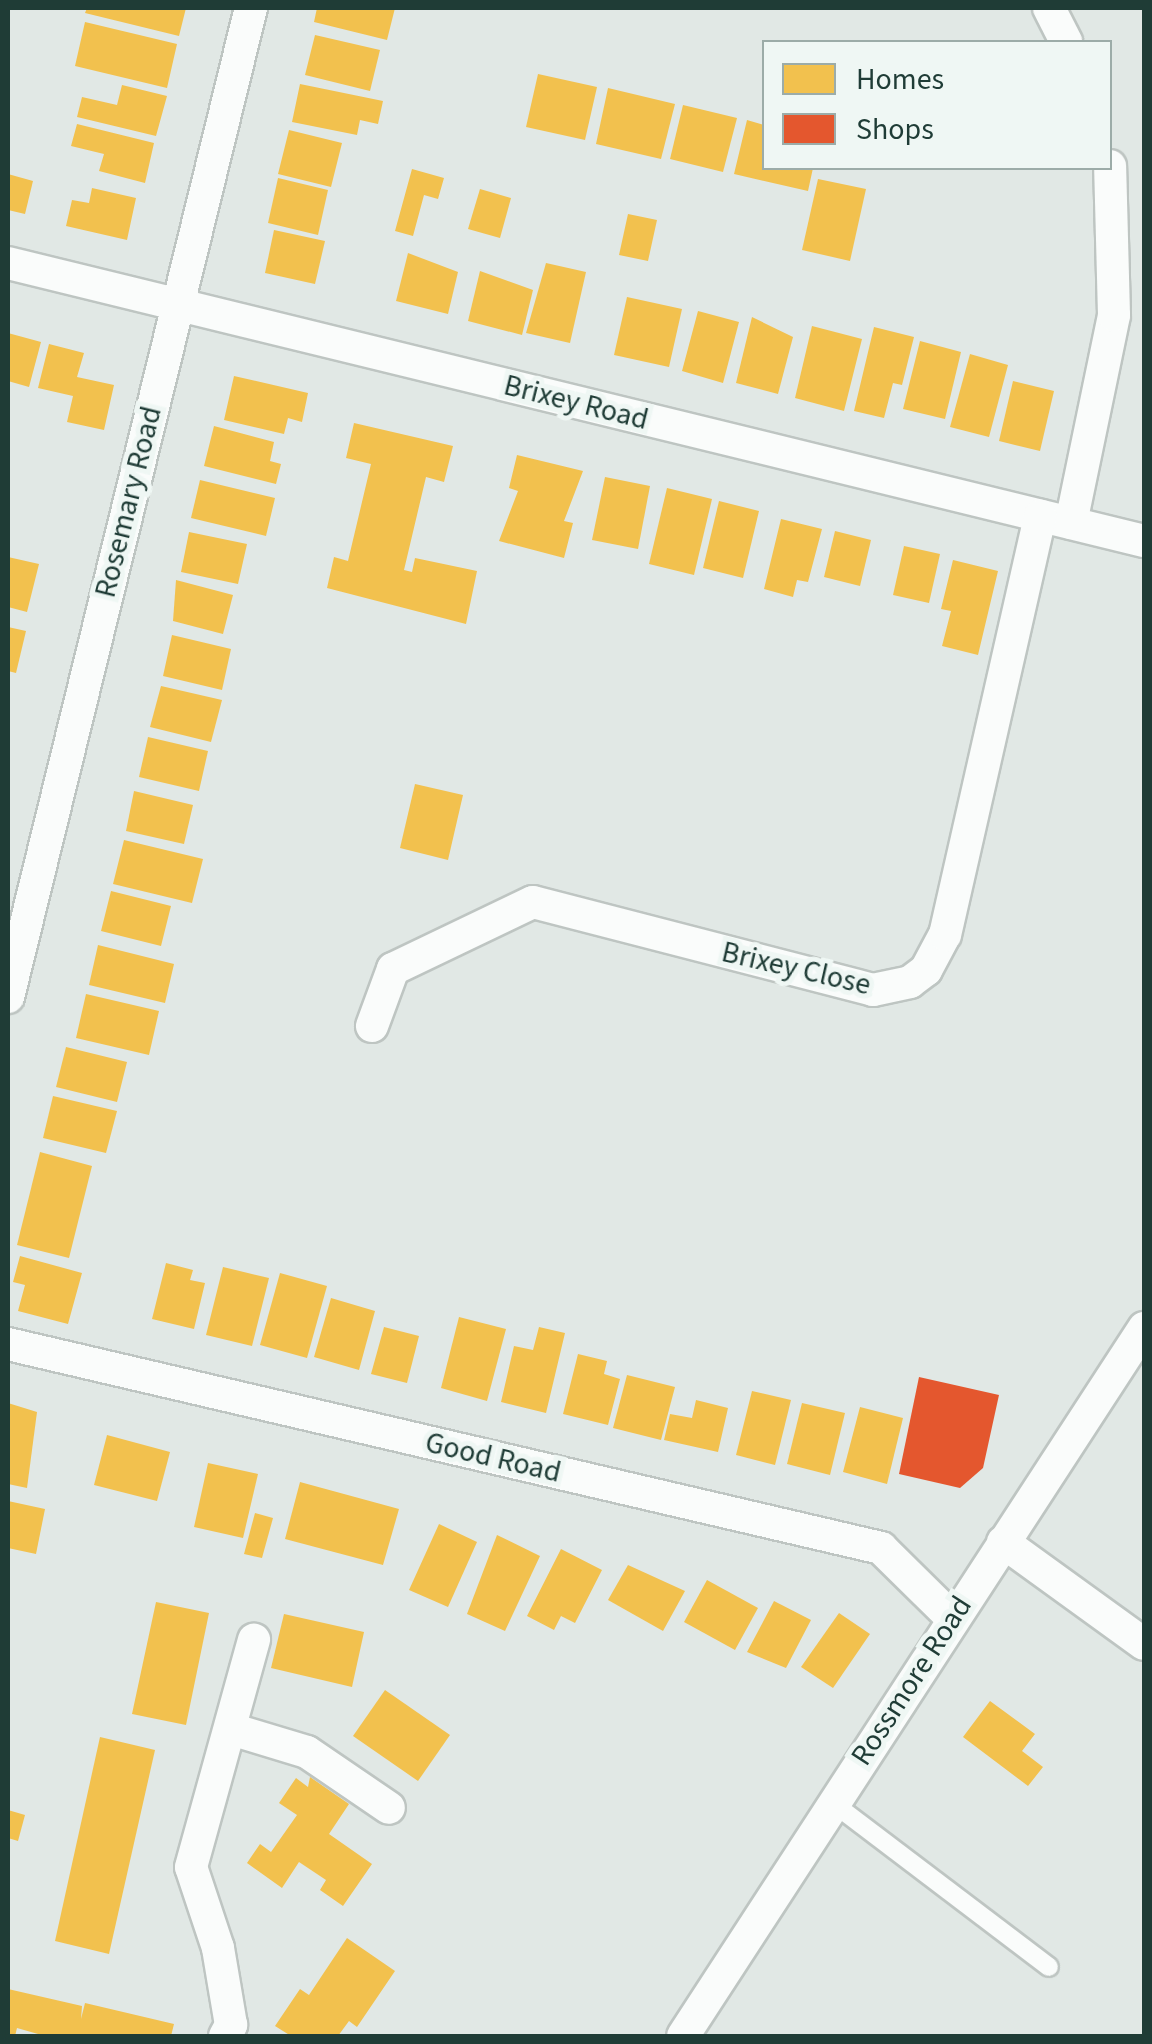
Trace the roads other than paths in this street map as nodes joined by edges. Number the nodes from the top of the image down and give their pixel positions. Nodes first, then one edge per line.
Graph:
1 (251, 8) edge
2 (1049, 8) edge
3 (1065, 40) edge
4 (1110, 170) edge
5 (8, 264) edge
6 (178, 305) junction
7 (1056, 520) junction
8 (1144, 541) edge
9 (8, 996) edge
10 (372, 1026) dead end
11 (1144, 1328) edge
12 (8, 1344) edge
13 (1003, 1542) junction
14 (952, 1618) junction
15 (254, 1640) dead end
16 (1144, 1644) edge
17 (231, 1728) junction
18 (833, 1803) junction
19 (389, 1808) dead end
20 (1049, 1967) dead end
21 (225, 2036) edge
22 (683, 2036) edge

1 - 6 street, Rosemary Road
2 - 3 street
4 - 7 street, Brixey Close
5 - 6 street, Brixey Road
6 - 7 street, Brixey Road
6 - 9 street, Rosemary Road
7 - 8 street, Brixey Road
7 - 10 street, Brixey Close
11 - 13 street, Rossmore Road
12 - 14 street, Good Road
13 - 14 street, Rossmore Road
13 - 16 street
14 - 18 street, Rossmore Road
15 - 17 street
17 - 19 street
17 - 21 street
18 - 20 lane
18 - 22 street, Rossmore Road

